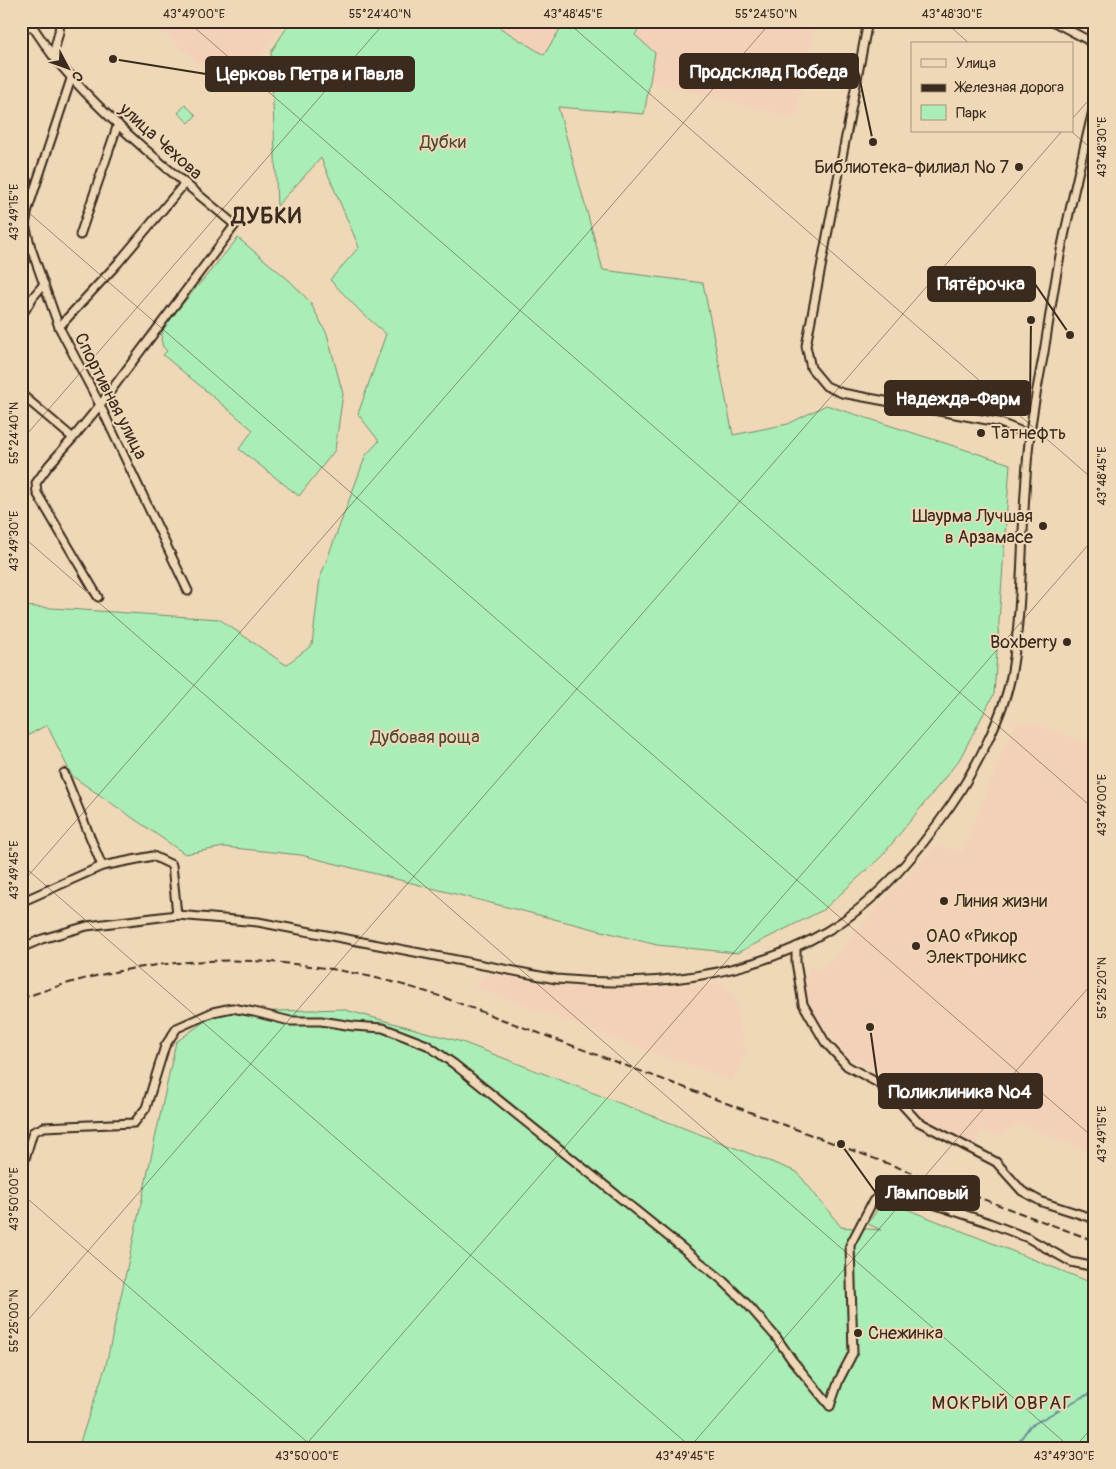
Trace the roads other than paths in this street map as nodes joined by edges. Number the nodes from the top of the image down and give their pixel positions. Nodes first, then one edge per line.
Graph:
1 (60, 21) edge
2 (868, 21) edge
3 (1052, 21) edge
4 (30, 23) edge
5 (21, 32) edge
6 (1095, 47) edge
7 (53, 55) junction
8 (72, 76) junction
9 (1095, 102) edge
10 (118, 124) junction
11 (185, 183) junction
12 (24, 208) edge
13 (80, 235) dead end
14 (44, 284) junction
15 (21, 317) edge
16 (59, 327) junction
17 (21, 394) edge
18 (100, 405) junction
19 (1030, 435) junction
20 (73, 438) junction
21 (188, 591) dead end
22 (98, 597) dead end
23 (64, 773) dead end
24 (102, 866) junction
25 (21, 902) edge
26 (177, 914) junction
27 (796, 947) junction
28 (21, 948) edge
29 (21, 1172) edge
30 (1095, 1219) edge
31 (1095, 1267) edge

1 - 7 street
2 - 19 street
3 - 6 street
4 - 5 street
4 - 7 street, улица Чехова
7 - 8 street, улица Чехова
8 - 10 street, улица Чехова
8 - 12 street, Спортивная улица
9 - 19 street
10 - 11 street, улица Чехова
10 - 13 street
11 - 16 street
11 - 18 street, улица Чехова
12 - 14 street, Спортивная улица
14 - 15 street
14 - 16 street, Спортивная улица
16 - 18 street, Спортивная улица
17 - 20 street
18 - 20 street
18 - 21 street, Спортивная улица
19 - 27 street
20 - 22 street
23 - 24 street
24 - 25 street
24 - 26 street
26 - 27 street
26 - 28 street
27 - 30 street
29 - 31 street

